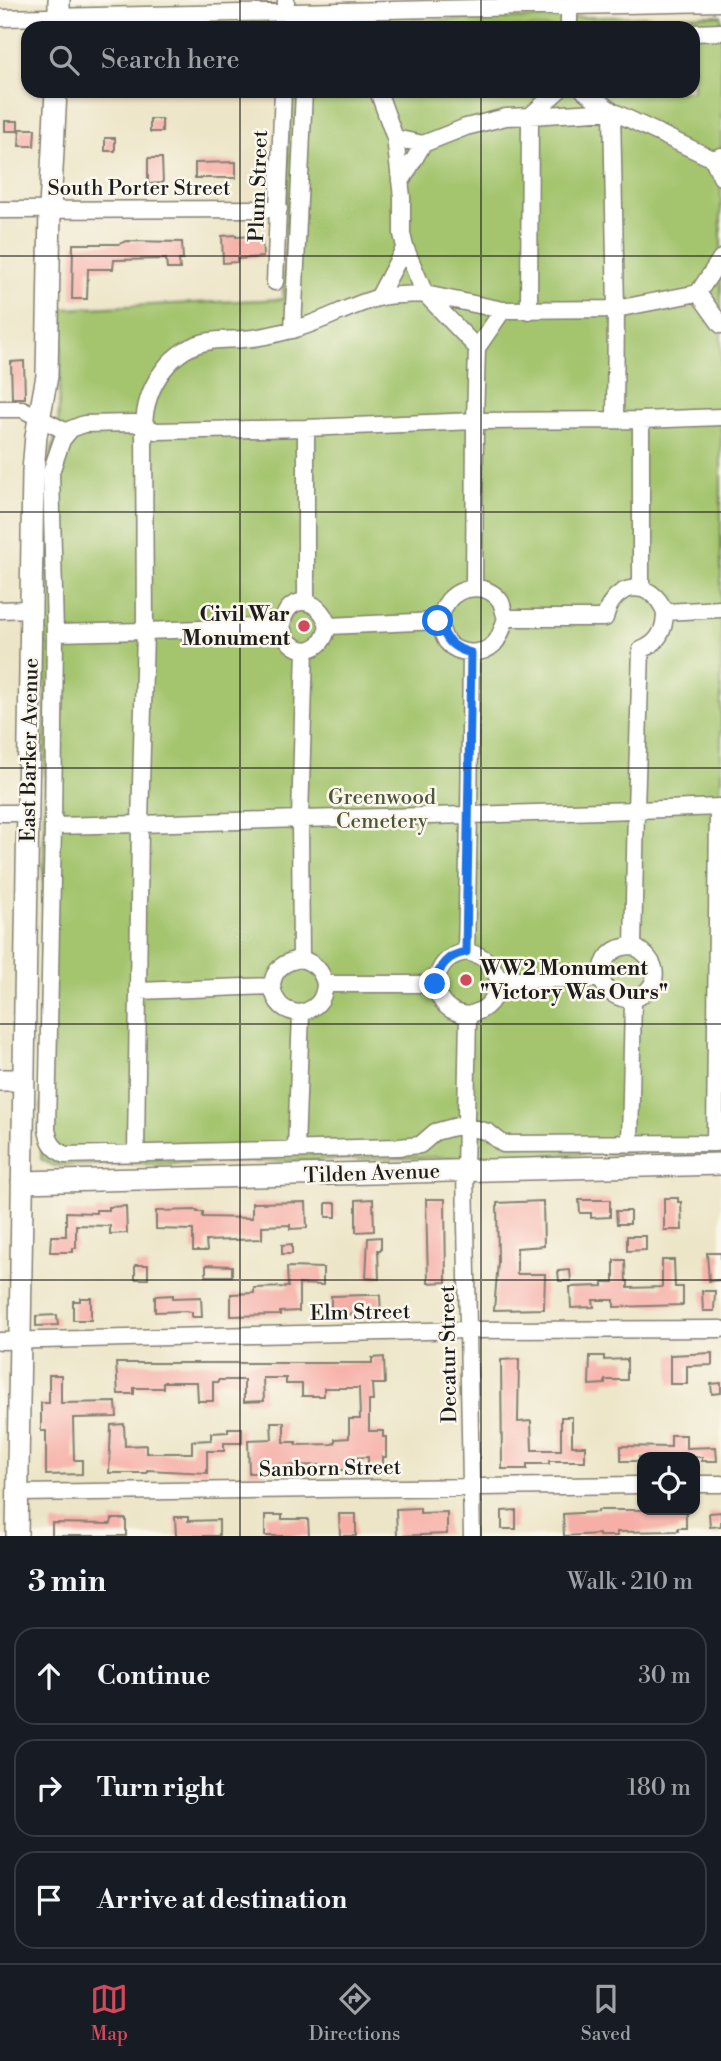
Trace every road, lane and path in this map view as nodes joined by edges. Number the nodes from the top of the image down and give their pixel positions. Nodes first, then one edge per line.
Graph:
1 (721, 4) edge
2 (562, 5) edge
3 (285, 14) edge
4 (59, 15) edge
5 (0, 18) edge
6 (721, 32) edge
7 (700, 33) edge
8 (55, 98) edge
9 (283, 98) edge
10 (304, 98) edge
11 (380, 98) edge
12 (550, 98) edge
13 (594, 98) edge
14 (612, 111) junction
15 (530, 116) junction
16 (395, 138) junction
17 (423, 144) junction
18 (717, 157) edge
19 (721, 177) edge
20 (401, 182) junction
21 (50, 209) junction
22 (279, 209) junction
23 (0, 210) edge
24 (405, 247) junction
25 (721, 258) edge
26 (275, 282) dead end
27 (698, 293) junction
28 (425, 294) junction
29 (379, 298) junction
30 (616, 309) junction
31 (503, 310) junction
32 (529, 311) junction
33 (721, 325) edge
34 (293, 330) junction
35 (477, 348) junction
36 (0, 409) edge
37 (721, 417) edge
38 (39, 419) junction
39 (615, 419) junction
40 (641, 420) junction
41 (475, 421) junction
42 (144, 426) junction
43 (306, 428) junction
44 (67, 432) junction
45 (474, 587) junction
46 (641, 589) junction
47 (306, 602) junction
48 (31, 609) junction
49 (721, 609) edge
50 (0, 610) edge
51 (665, 612) junction
52 (506, 618) junction
53 (438, 621) junction
54 (328, 625) junction
55 (282, 626) junction
56 (145, 631) junction
57 (55, 633) junction
58 (305, 650) junction
59 (471, 653) junction
60 (720, 807) edge
61 (636, 810) junction
62 (0, 813) edge
63 (28, 813) junction
64 (470, 815) junction
65 (300, 818) junction
66 (140, 824) junction
67 (53, 825) junction
68 (633, 946) junction
69 (466, 952) junction
70 (301, 959) junction
71 (498, 979) junction
72 (601, 979) junction
73 (325, 984) junction
74 (435, 984) junction
75 (272, 986) junction
76 (138, 991) junction
77 (633, 1000) junction
78 (301, 1013) junction
79 (468, 1015) junction
80 (0, 1080) edge
81 (24, 1080) junction
82 (466, 1126) junction
83 (630, 1144) junction
84 (296, 1149) junction
85 (136, 1152) junction
86 (721, 1164) edge
87 (465, 1171) junction
88 (22, 1182) junction
89 (721, 1329) edge
90 (469, 1330) junction
91 (10, 1341) edge
92 (700, 1484) edge
93 (721, 1484) edge
94 (637, 1485) edge
95 (471, 1487) junction
96 (17, 1493) junction
97 (17, 1536) edge
98 (472, 1536) edge

1 - 2 street
2 - 3 street
3 - 4 street
4 - 5 street
6 - 7 street
8 - 21 street, East Barker Avenue
9 - 22 street, Plum Street
10 - 34 street
11 - 16 street
12 - 15 street
13 - 14 street
14 - 15 street
14 - 18 street
14 - 30 street
15 - 17 street
15 - 32 street
16 - 17 street
16 - 20 street
17 - 20 street
18 - 19 street
20 - 24 street
21 - 22 street, South Porter Street
21 - 23 street, South Porter Street
21 - 38 street, East Barker Avenue
22 - 26 street, Plum Street
24 - 28 street
24 - 29 street
25 - 27 street
27 - 30 street
27 - 33 street
28 - 29 street
28 - 31 street
28 - 35 street
29 - 34 street
30 - 32 street
30 - 39 street
31 - 32 street
31 - 35 street
34 - 42 street
35 - 41 street
36 - 38 street
37 - 40 street
38 - 44 street
38 - 48 street, East Barker Avenue
39 - 40 street
39 - 41 street
40 - 46 street
41 - 43 street
41 - 45 street
42 - 43 street
42 - 44 street
42 - 56 street
43 - 47 street
44 - 57 street
45 - 52 street
45 - 53 street
46 - 51 street
46 - 52 street
47 - 54 street
47 - 55 street
48 - 50 street
48 - 63 street, East Barker Avenue
49 - 51 street
51 - 61 street
52 - 59 street
53 - 54 street
53 - 59 street
54 - 58 street
55 - 56 street
55 - 58 street
56 - 57 street
56 - 66 street
57 - 67 street
58 - 65 street
59 - 64 street
60 - 61 street
60 - 83 street
61 - 64 street
61 - 68 street
62 - 63 street
63 - 81 street, East Barker Avenue
64 - 65 street
64 - 69 street
65 - 66 street
65 - 70 street
66 - 67 street
66 - 76 street
67 - 85 street
68 - 72 street
68 - 77 street
69 - 71 street
69 - 74 street
70 - 73 street
70 - 75 street
71 - 72 street
71 - 79 street
72 - 77 street
73 - 74 street
73 - 78 street
74 - 79 street
75 - 76 street
75 - 78 street
76 - 85 street
77 - 83 street
78 - 84 street
79 - 82 street, Decatur Street
80 - 81 street
81 - 88 street, East Barker Avenue
82 - 83 street
82 - 84 street
82 - 87 street, Decatur Street
84 - 85 street
86 - 87 street, Tilden Avenue
87 - 88 street, Tilden Avenue
87 - 90 street, Decatur Street
88 - 91 street, East Barker Avenue
89 - 90 street, Elm Street
90 - 91 street, Elm Street
90 - 95 street, Decatur Street
91 - 96 street, East Barker Avenue
92 - 93 street
94 - 95 street, Sanborn Street
95 - 96 street, Sanborn Street
95 - 98 street, Decatur Street
96 - 97 street, East Barker Avenue

